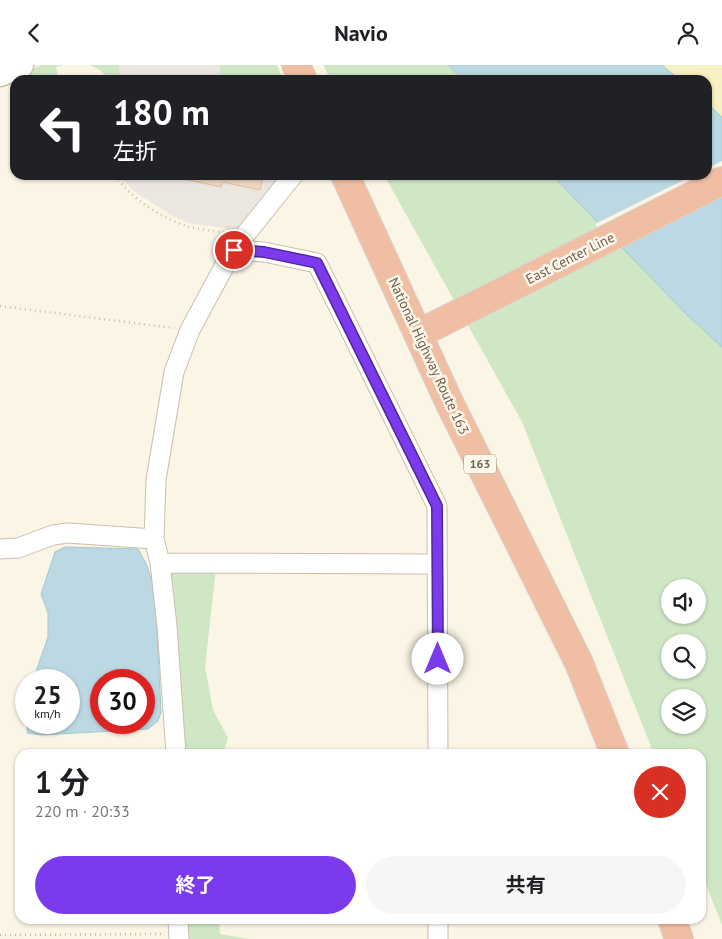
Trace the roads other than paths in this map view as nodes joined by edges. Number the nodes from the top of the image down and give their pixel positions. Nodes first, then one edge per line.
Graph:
1 (20, 65) edge
2 (0, 73) edge
3 (289, 180) edge
4 (347, 180) edge
5 (722, 181) edge
6 (234, 250) junction
7 (418, 335) junction
8 (154, 539) junction
9 (0, 549) edge
10 (160, 563) junction
11 (437, 564) junction
12 (176, 749) edge
13 (438, 749) edge
14 (613, 749) edge
15 (438, 924) edge
16 (674, 924) edge
17 (438, 939) edge
18 (679, 939) edge

1 - 2 street
3 - 6 street
4 - 7 highway, National Highway Route 163 / 163
5 - 7 highway, East Center Line
6 - 8 street
6 - 11 street
7 - 14 highway, National Highway Route 163 / 163
8 - 9 street
8 - 10 street
10 - 11 street
10 - 12 street
11 - 13 street
15 - 17 street
16 - 18 highway

